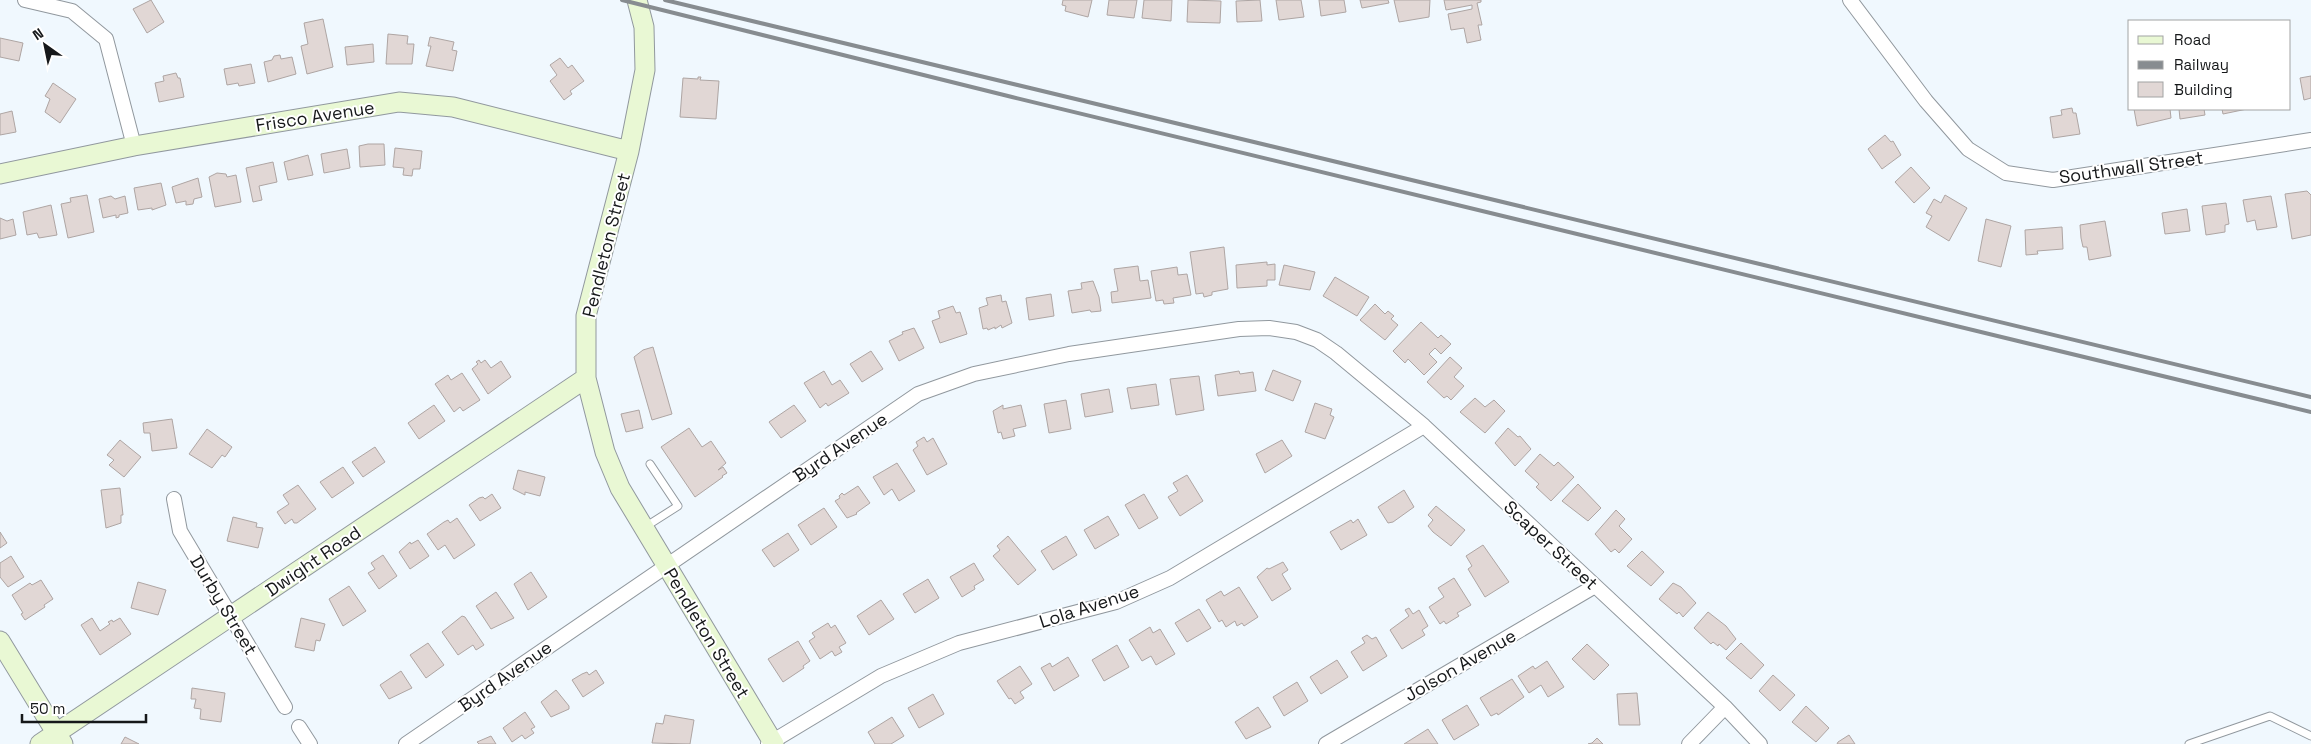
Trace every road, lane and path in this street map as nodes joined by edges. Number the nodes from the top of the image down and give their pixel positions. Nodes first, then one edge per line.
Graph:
1 (25, 0) edge
2 (637, 0) edge
3 (1850, 0) edge
4 (2311, 140) edge
5 (134, 146) junction
6 (629, 151) junction
7 (0, 174) edge
8 (1336, 353) joint
9 (586, 378) junction
10 (1424, 426) junction
11 (650, 464) dead end
12 (174, 499) dead end
13 (644, 528) junction
14 (667, 565) junction
15 (1595, 586) junction
16 (231, 616) junction
17 (0, 641) edge
18 (285, 707) dead end
19 (1725, 707) junction
20 (299, 727) dead end
21 (2311, 736) edge
22 (60, 739) edge
23 (771, 743) edge
24 (40, 744) edge
25 (310, 744) edge
26 (406, 744) edge
27 (1326, 744) edge
28 (1689, 744) edge
29 (1760, 744) edge
30 (2189, 744) edge

1 - 5 street
2 - 6 street, Pendleton Street
3 - 4 street, Southwall Street
5 - 6 street, Frisco Avenue
5 - 7 street, Frisco Avenue
6 - 9 street, Pendleton Street
8 - 10 street, Scaper Street
8 - 14 street, Byrd Avenue
9 - 13 street, Pendleton Street
9 - 16 street, Dwight Road
10 - 15 street, Scaper Street
10 - 23 street, Lola Avenue
11 - 13 lane
12 - 16 street, Durby Street
13 - 14 street, Pendleton Street
14 - 23 street, Pendleton Street
14 - 26 street, Byrd Avenue
15 - 19 street, Scaper Street
15 - 27 street, Jolson Avenue
16 - 18 street, Durby Street
16 - 22 street, Dwight Road
17 - 22 street
19 - 28 street
19 - 29 street, Scaper Street
20 - 25 street
21 - 30 lane
22 - 24 street, Dwight Road

